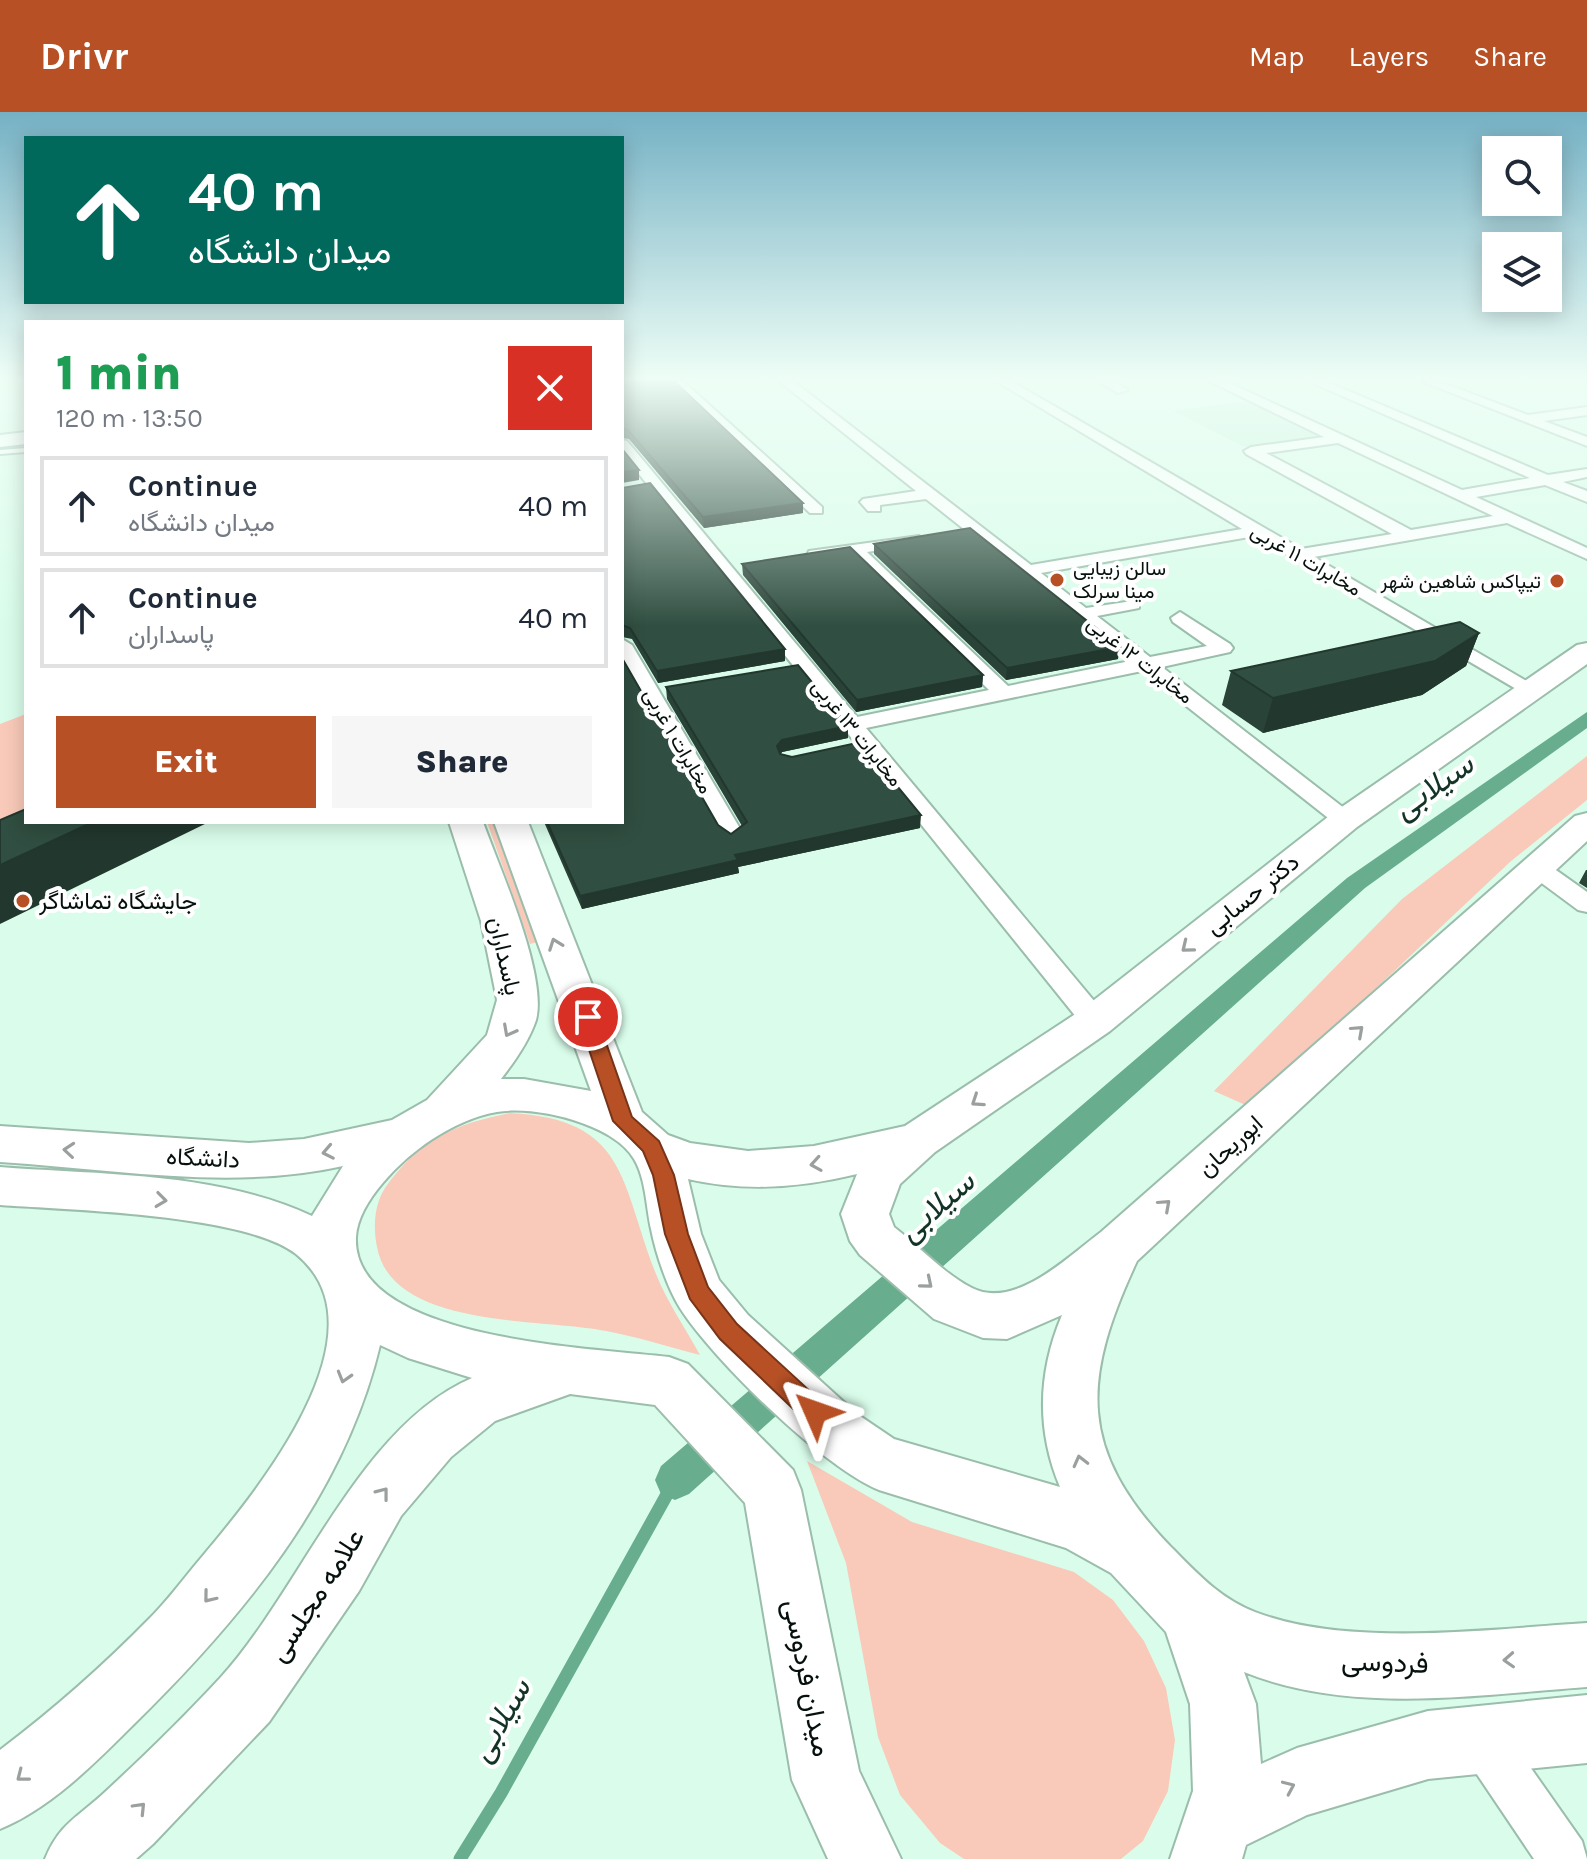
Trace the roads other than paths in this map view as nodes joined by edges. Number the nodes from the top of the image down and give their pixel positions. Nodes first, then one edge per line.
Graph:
1 (637, 463) edge
2 (764, 463) edge
3 (889, 463) edge
4 (1141, 463) edge
5 (1272, 463) edge
6 (1390, 463) edge
7 (1505, 463) edge
8 (1587, 473) edge
9 (1546, 480) junction
10 (655, 485) junction
11 (633, 488) edge
12 (929, 494) junction
13 (1459, 495) junction
14 (1587, 497) edge
15 (874, 508) dead end
16 (816, 510) dead end
17 (1509, 518) junction
18 (900, 528) dead end
19 (975, 530) junction
20 (1257, 531) junction
21 (1409, 536) junction
22 (929, 537) junction
23 (854, 549) junction
24 (1587, 554) edge
25 (1298, 555) junction
26 (796, 558) edge
27 (753, 565) edge
28 (724, 569) junction
29 (1026, 571) junction
30 (1133, 604) dead end
31 (1081, 614) junction
32 (1180, 618) dead end
33 (624, 648) edge
34 (1587, 651) edge
35 (1145, 664) junction
36 (1528, 690) junction
37 (1003, 693) junction
38 (850, 725) junction
39 (866, 744) junction
40 (836, 750) edge
41 (1345, 820) junction
42 (1587, 823) edge
43 (467, 824) edge
44 (512, 824) edge
45 (733, 837) edge
46 (1537, 868) junction
47 (1587, 904) edge
48 (1095, 1021) junction
49 (422, 1124) junction
50 (638, 1134) junction
51 (919, 1140) junction
52 (0, 1144) edge
53 (0, 1186) edge
54 (1119, 1247) junction
55 (342, 1278) junction
56 (573, 1371) junction
57 (772, 1490) joint
58 (1133, 1551) junction
59 (1191, 1613) junction
60 (1587, 1655) edge
61 (1587, 1729) edge
62 (1481, 1739) junction
63 (827, 1780) junction
64 (0, 1794) edge
65 (1213, 1840) edge
66 (81, 1859) edge
67 (834, 1859) edge
68 (865, 1859) edge
69 (1564, 1859) edge

1 - 10 street, مخابرات ۱۳ غربی
2 - 16 street
3 - 12 street, مخابرات ۱۲ غربی
4 - 20 street, مخابرات ۱۱ غربی
5 - 21 street
6 - 13 street
7 - 9 street
8 - 9 street
9 - 13 street
9 - 14 street
10 - 11 street
10 - 28 street, مخابرات ۱۳ غربی
12 - 15 street
12 - 19 street, مخابرات ۱۲ غربی
13 - 17 street
17 - 21 street
17 - 24 street
18 - 22 street
19 - 22 street
19 - 29 street, مخابرات ۱۲ غربی
20 - 25 street, مخابرات ۱۱ غربی
20 - 29 street
21 - 25 street
22 - 23 street
23 - 26 street
23 - 37 street
25 - 36 street, مخابرات ۱۱ غربی
27 - 28 street
28 - 38 street, مخابرات ۱۳ غربی
29 - 31 street, مخابرات ۱۲ غربی
30 - 31 street
31 - 35 street, مخابرات ۱۲ غربی
32 - 35 street
33 - 45 street, مخابرات ۱ غربی
34 - 36 main road, دکتر حسابی
35 - 37 street
35 - 41 street, مخابرات ۱۲ غربی
36 - 41 main road, دکتر حسابی
37 - 38 street
38 - 39 street, مخابرات ۱۳ غربی
39 - 40 street
39 - 48 street, مخابرات ۱۳ غربی
41 -> 48 main road, دکتر حسابی
42 - 46 main road, ابوریحان
43 -> 49 main road, پاسداران
50 -> 44 main road, پاسداران
46 - 47 street
54 -> 46 main road, ابوریحان
48 -> 51 main road, دکتر حسابی
49 - 50 main road, دانشگاه
49 -> 52 main road, دانشگاه
49 - 55 main road, پاسداران
51 -> 50 main road, دانشگاه
50 - 58 main road, پاسداران
51 -> 54 main road
53 -> 55 main road, دانشگاه
58 -> 54 main road, ابوریحان
55 - 56 main road, دانشگاه
55 -> 64 main road
56 - 57 main road, دانشگاه
66 -> 56 main road, علامه مجلسی
57 - 63 main road, میدان فردوسی
58 - 59 main road
60 -> 59 main road, فردوسی
59 - 65 main road
61 - 62 main road
65 -> 62 main road
62 - 69 street
63 - 67 main road
63 - 68 main road, میدان فردوسی

